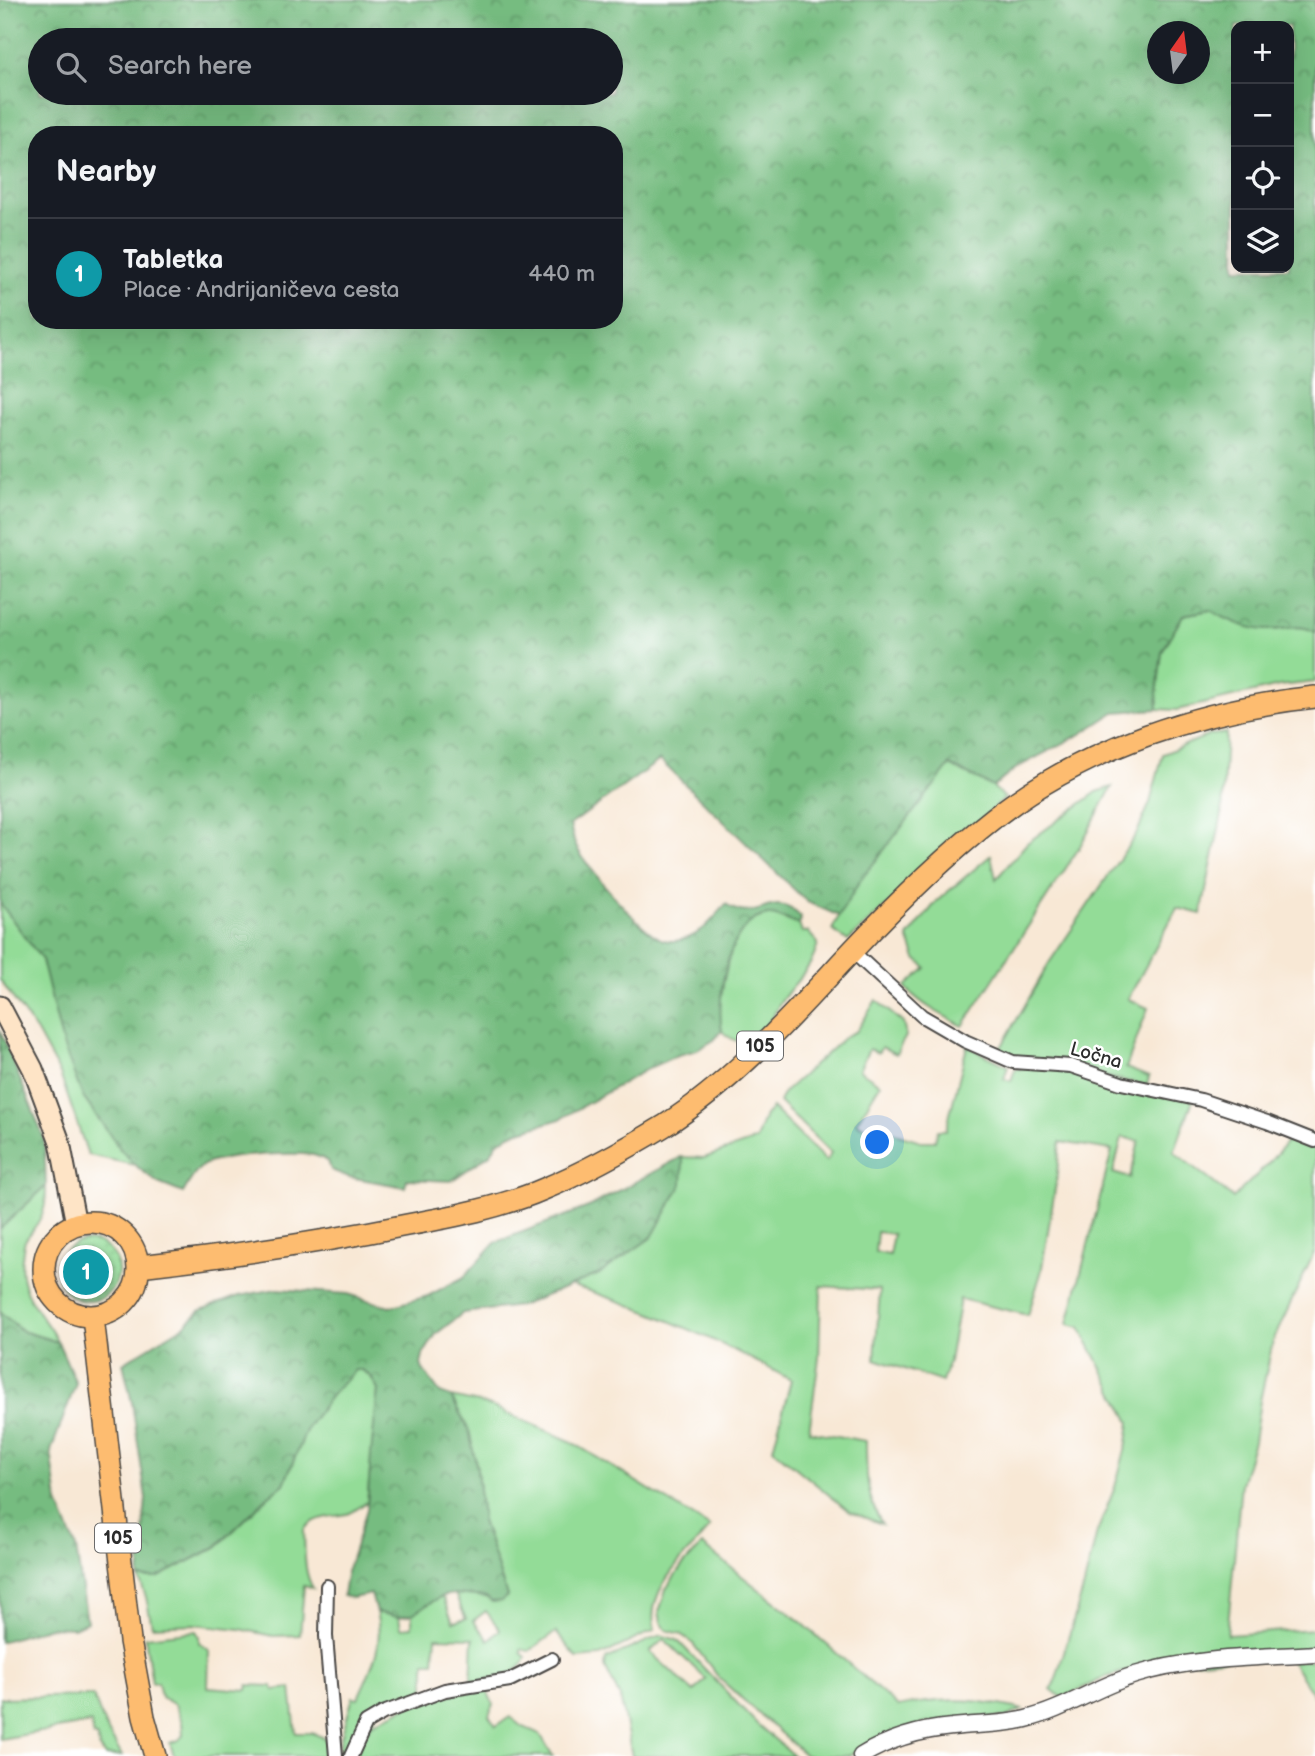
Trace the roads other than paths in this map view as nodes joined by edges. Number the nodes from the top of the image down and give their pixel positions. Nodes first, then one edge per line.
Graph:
1 (1315, 697) edge
2 (852, 951) junction
3 (0, 1006) edge
4 (1315, 1141) edge
5 (76, 1224) junction
6 (139, 1266) junction
7 (93, 1317) junction
8 (327, 1586) dead end
9 (1315, 1654) edge
10 (552, 1659) dead end
11 (155, 1756) edge
12 (335, 1756) edge
13 (351, 1756) edge
14 (862, 1756) edge

1 - 2 main road, 105
2 - 4 street, Ločna
2 - 6 main road, 105
3 - 5 main road
5 - 6 main road
5 - 7 main road
6 - 7 main road
7 - 11 main road, 105
8 - 12 street
9 - 14 street
10 - 13 street

